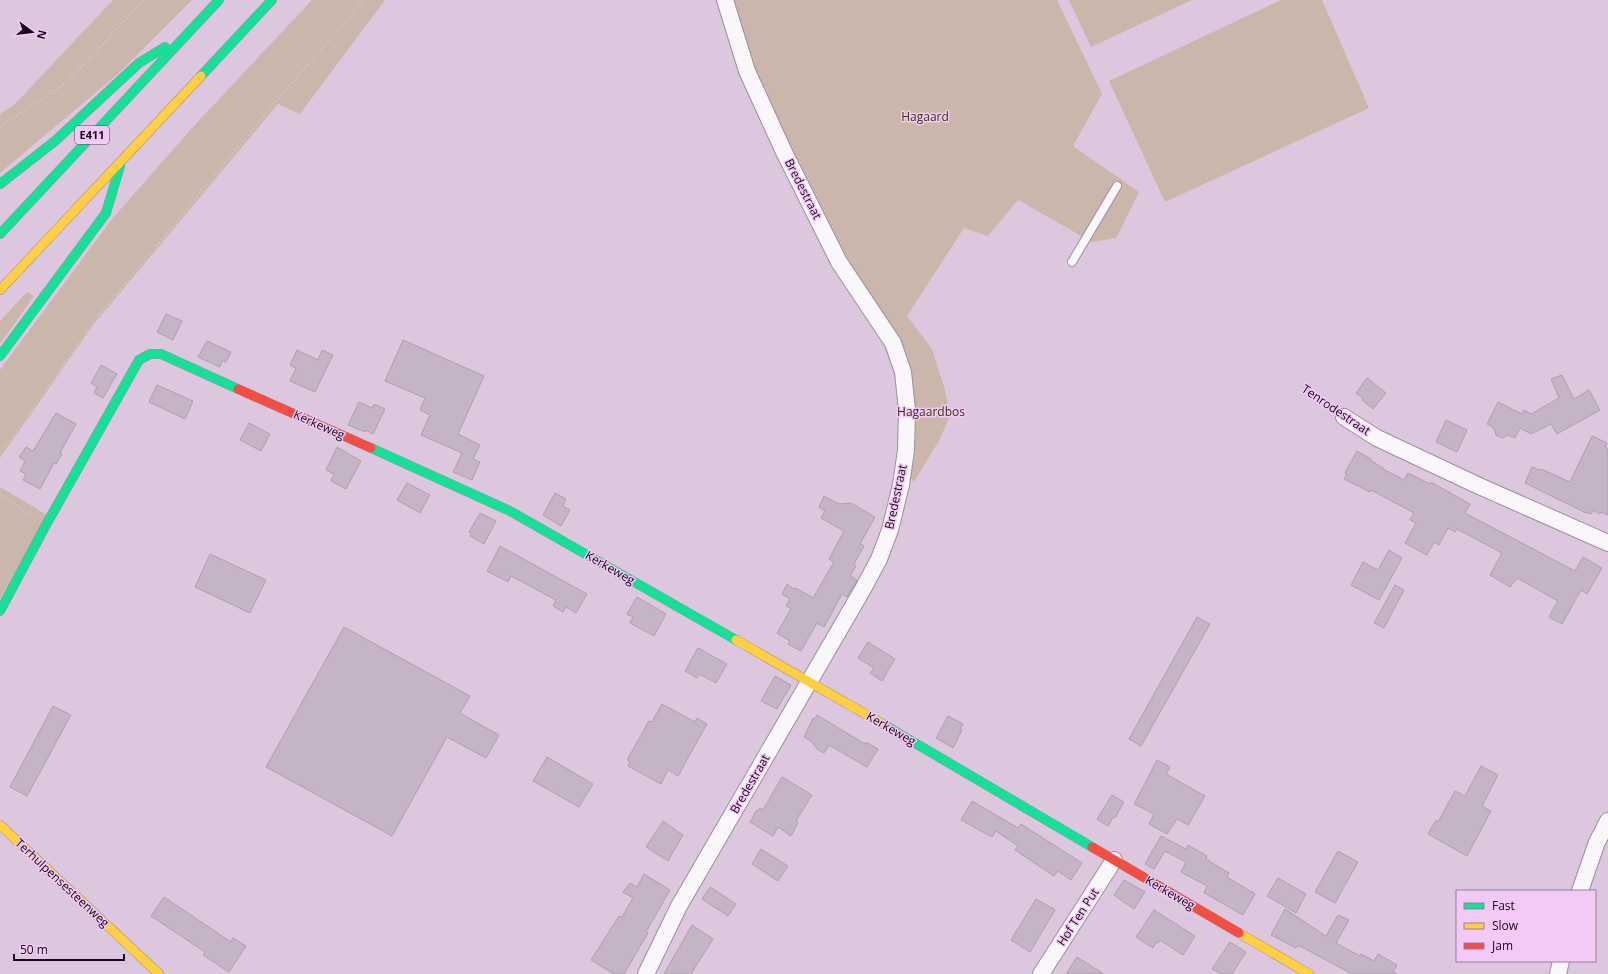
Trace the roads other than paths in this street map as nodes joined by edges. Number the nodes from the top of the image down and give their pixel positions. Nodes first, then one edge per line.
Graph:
1 (219, 0) edge
2 (272, 0) edge
3 (725, 0) edge
4 (184, 37) junction
5 (122, 161) junction
6 (0, 184) edge
7 (1117, 186) dead end
8 (0, 234) edge
9 (1072, 262) road end
10 (0, 290) edge
11 (0, 356) edge
12 (1344, 417) road end
13 (1608, 543) edge
14 (0, 611) edge
15 (809, 681) junction
16 (1608, 820) edge
17 (0, 826) edge
18 (1114, 860) junction
19 (1580, 890) edge
20 (1561, 962) edge
21 (159, 974) edge
22 (646, 974) edge
23 (1041, 974) edge
24 (1309, 974) edge
25 (1558, 974) edge

1 - 4 main road, E411
2 - 5 main road
3 - 15 street, Bredestraat
4 - 6 main road
4 - 8 main road, E411
5 - 10 main road
5 - 11 main road
7 - 9 lane
12 - 13 street, Tenrodestraat
14 - 15 main road, Kerkeweg
15 - 18 main road, Kerkeweg
15 - 22 street, Bredestraat
16 - 19 street
17 - 21 main road, Terhulpensesteenweg
18 - 23 street, Hof Ten Put
18 - 24 main road, Kerkeweg
20 - 25 street

